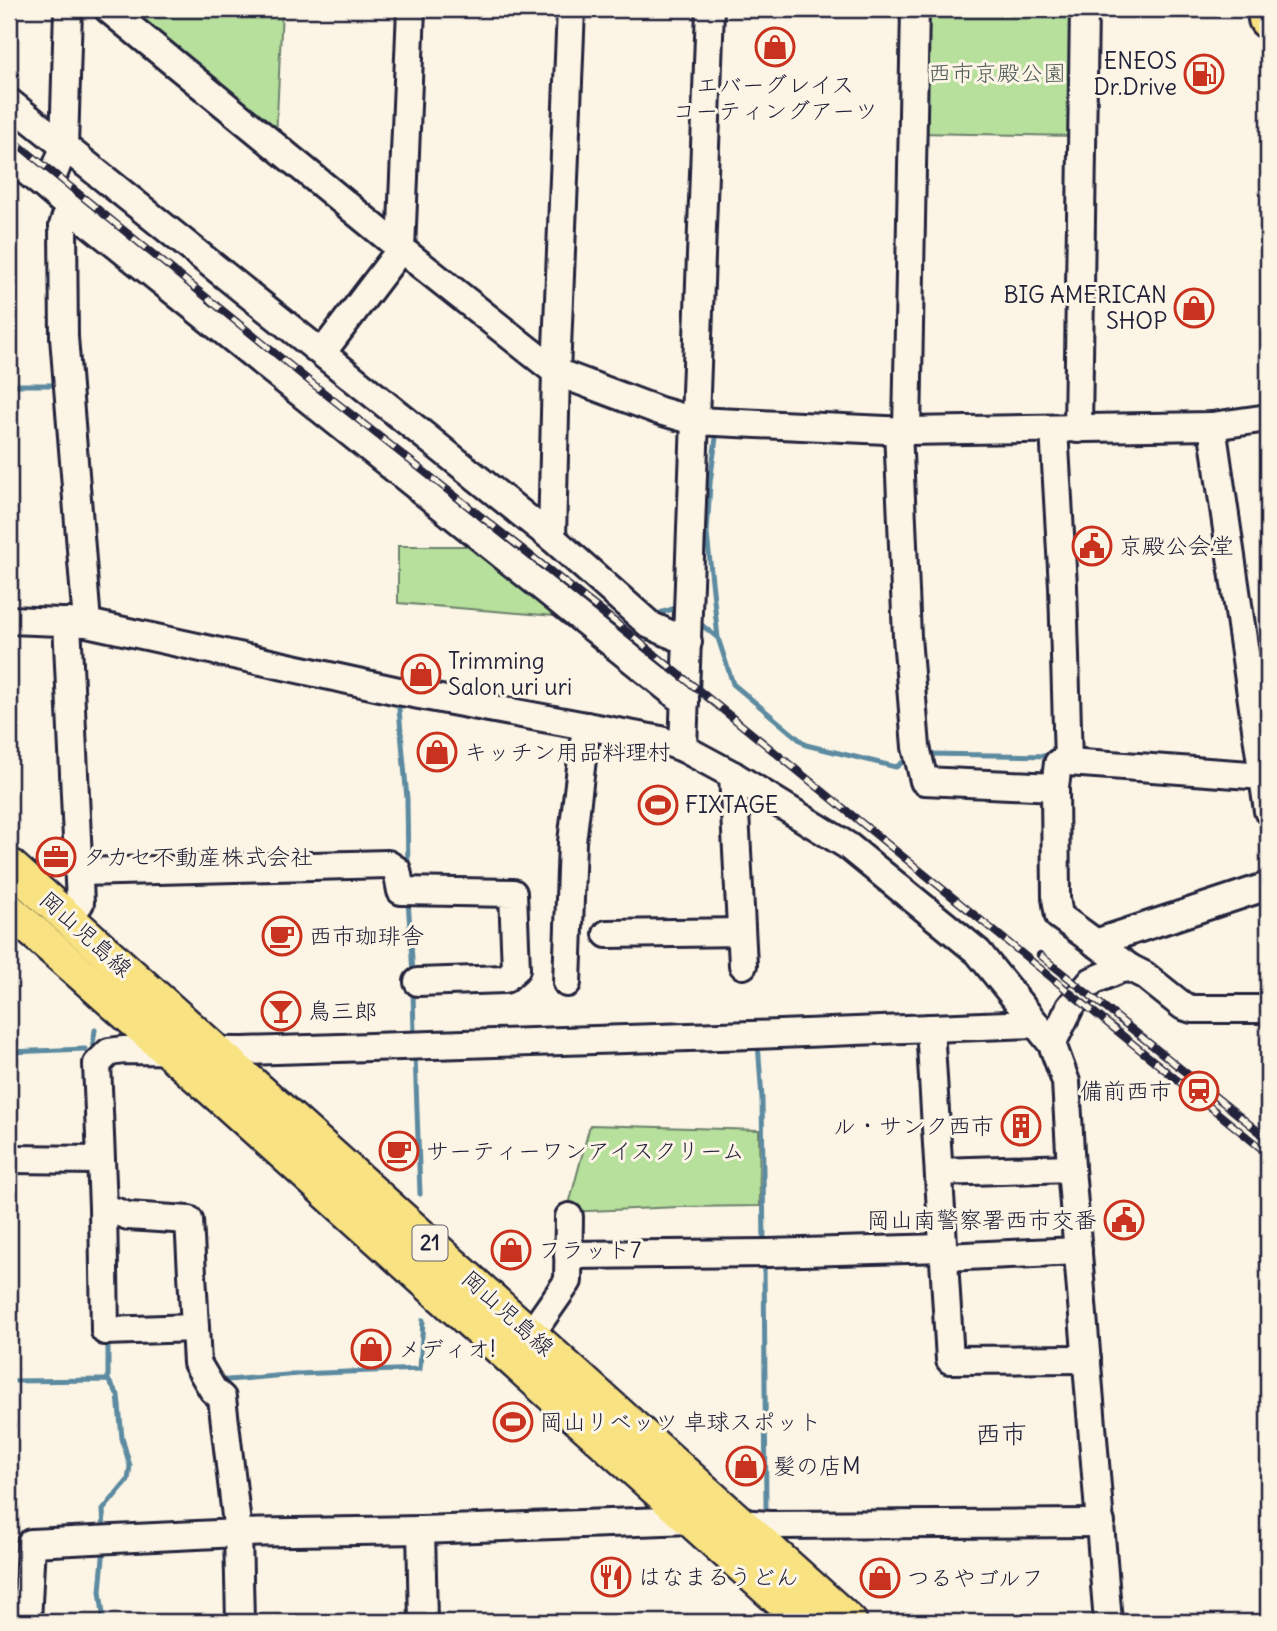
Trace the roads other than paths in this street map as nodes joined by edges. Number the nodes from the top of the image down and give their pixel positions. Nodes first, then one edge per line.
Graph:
1 (68, 9) edge
2 (108, 9) edge
3 (411, 9) edge
4 (570, 9) edge
5 (710, 9) edge
6 (915, 9) edge
7 (1084, 9) edge
8 (1267, 9) edge
9 (1268, 19) edge
10 (9, 103) edge
11 (64, 147) junction
12 (9, 158) edge
13 (48, 189) junction
14 (69, 207) junction
15 (396, 255) junction
16 (323, 353) junction
17 (556, 372) junction
18 (1268, 418) edge
19 (695, 421) junction
20 (1212, 426) junction
21 (1066, 429) junction
22 (903, 430) junction
23 (552, 531) junction
24 (9, 620) edge
25 (77, 623) junction
26 (689, 624) junction
27 (685, 702) junction
28 (586, 726) junction
29 (683, 748) junction
30 (1068, 758) junction
31 (1263, 770) junction
32 (733, 775) junction
33 (1055, 787) junction
34 (1268, 811) edge
35 (9, 864) edge
36 (80, 872) junction
37 (1268, 886) edge
38 (9, 910) edge
39 (68, 918) junction
40 (741, 932) junction
41 (607, 934) dead end
42 (1095, 943) junction
43 (743, 965) dead end
44 (1130, 968) junction
45 (418, 982) dead end
46 (567, 983) dead end
47 (1268, 1009) edge
48 (1034, 1024) junction
49 (930, 1028) junction
50 (1052, 1044) junction
51 (167, 1050) junction
52 (215, 1051) junction
53 (9, 1159) edge
54 (100, 1160) junction
55 (1071, 1168) junction
56 (939, 1172) junction
57 (103, 1207) junction
58 (569, 1217) dead end
59 (1078, 1251) junction
60 (944, 1252) junction
61 (568, 1255) junction
62 (195, 1328) junction
63 (531, 1334) junction
64 (1087, 1359) junction
65 (691, 1520) junction
66 (742, 1522) junction
67 (1101, 1523) junction
68 (421, 1530) junction
69 (238, 1533) junction
70 (21, 1609) edge
71 (240, 1622) edge
72 (423, 1622) edge
73 (804, 1622) edge
74 (850, 1622) edge
75 (1108, 1622) edge

1 - 11 street
2 - 15 street
3 - 15 street
4 - 17 street
5 - 19 street
6 - 22 street
7 - 21 street
8 - 9 highway
10 - 11 street
11 - 13 street
11 - 16 street
12 - 13 street
13 - 14 street
14 - 25 street
14 - 27 street
15 - 16 street
15 - 17 street
16 - 23 street
17 - 19 street
17 - 23 street
18 - 20 street
19 - 22 street
19 - 26 street
20 - 21 street
20 - 31 street
21 - 22 street
21 - 30 street
22 - 33 street
23 - 26 street
24 - 25 street
25 - 28 street
25 - 36 street
26 - 27 street
27 - 29 street
28 - 29 street
28 - 46 street
29 - 32 street
30 - 31 street
30 - 33 street
31 - 34 street
32 - 40 street
32 - 48 street
33 - 42 street
35 - 39 main road, 岡山児島線 / 21
36 - 39 street
36 - 45 street
37 - 42 street
38 - 51 main road, 岡山児島線 / 21
39 - 52 main road, 岡山児島線 / 21
40 - 41 street
40 - 43 street
42 - 44 street
44 - 47 street
44 - 50 street
48 - 49 street
48 - 50 street
49 - 52 street
49 - 56 street
50 - 55 street
51 - 52 street
51 - 54 street
51 - 65 main road, 岡山児島線 / 21
52 - 63 main road, 岡山児島線 / 21
53 - 54 street
54 - 57 street
55 - 56 street
55 - 59 street
56 - 60 street
57 - 62 street
57 - 62 street
58 - 61 street
59 - 60 street
59 - 64 street
60 - 61 street
60 - 64 street
61 - 63 street
62 - 69 street
63 - 66 main road, 岡山児島線 / 21
64 - 67 street
65 - 66 street
65 - 68 street
65 - 73 main road, 岡山児島線 / 21
66 - 67 street
66 - 74 main road, 岡山児島線 / 21
67 - 75 street
68 - 69 street
68 - 72 street
69 - 70 street
69 - 71 street

